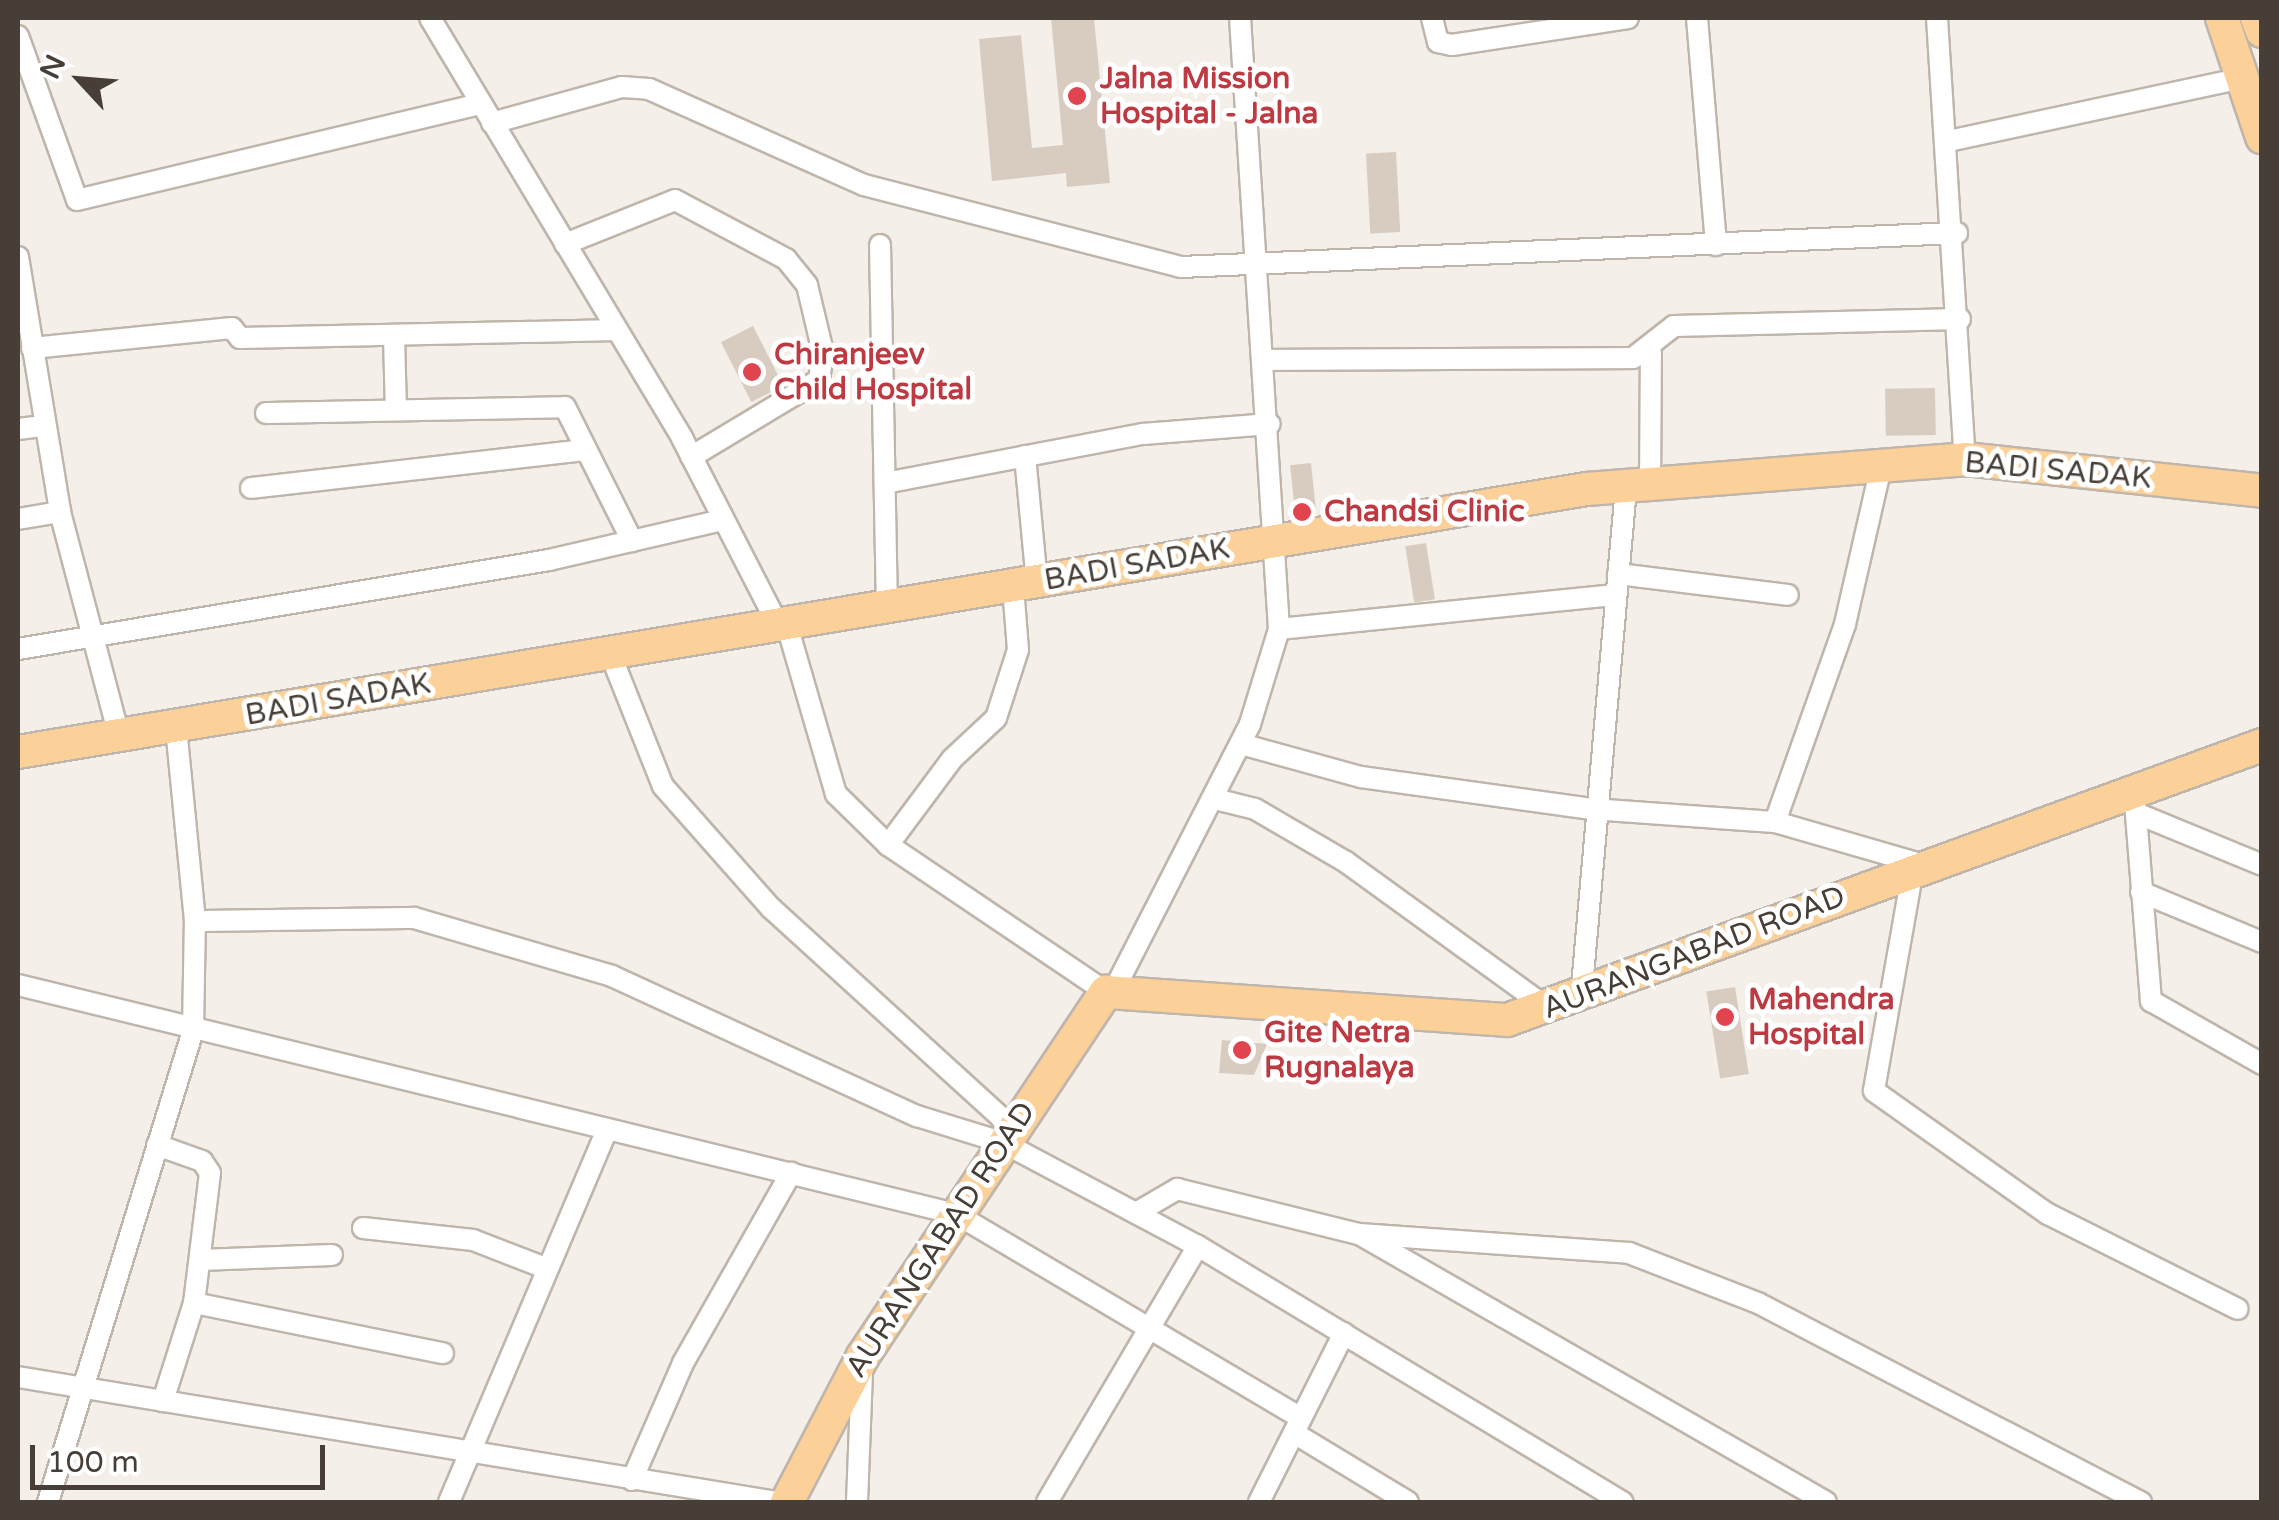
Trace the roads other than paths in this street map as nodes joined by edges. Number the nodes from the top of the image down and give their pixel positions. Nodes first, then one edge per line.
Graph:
1 (430, 18) edge
2 (1240, 18) edge
3 (1432, 18) edge
4 (1628, 18) edge
5 (1697, 18) edge
6 (1937, 18) edge
7 (2222, 18) edge
8 (2257, 18) edge
9 (2262, 31) edge
10 (18, 36) edge
11 (2244, 67) edge
12 (481, 104) junction
13 (492, 123) junction
14 (2262, 137) edge
15 (1948, 141) junction
16 (1957, 234) junction
17 (564, 244) junction
18 (880, 245) dead end
19 (1716, 245) junction
20 (18, 257) edge
21 (1259, 267) junction
22 (1960, 319) junction
23 (617, 330) junction
24 (394, 336) junction
25 (26, 338) edge
26 (1650, 352) junction
27 (1266, 360) junction
28 (396, 410) junction
29 (266, 413) dead end
30 (1270, 424) junction
31 (44, 426) junction
32 (18, 429) edge
33 (586, 450) junction
34 (1025, 456) junction
35 (691, 457) junction
36 (1965, 459) junction
37 (1880, 471) junction
38 (884, 483) junction
39 (251, 488) dead end
40 (1638, 488) junction
41 (2262, 491) edge
42 (60, 512) junction
43 (18, 518) edge
44 (722, 520) junction
45 (632, 540) junction
46 (1279, 541) junction
47 (1025, 584) junction
48 (1617, 584) junction
49 (1788, 595) dead end
50 (887, 608) junction
51 (782, 622) junction
52 (1278, 629) junction
53 (93, 638) junction
54 (18, 649) edge
55 (610, 652) junction
56 (176, 726) junction
57 (119, 735) junction
58 (1241, 744) junction
59 (2262, 744) edge
60 (18, 752) edge
61 (1215, 798) junction
62 (2135, 802) junction
63 (1592, 810) junction
64 (1775, 822) junction
65 (888, 844) junction
66 (2262, 864) edge
67 (1918, 867) junction
68 (2141, 892) junction
69 (195, 920) junction
70 (2262, 942) edge
71 (18, 985) edge
72 (1110, 992) junction
73 (1582, 998) junction
74 (1551, 1010) junction
75 (193, 1031) junction
76 (2262, 1064) edge
77 (606, 1130) junction
78 (1008, 1136) junction
79 (157, 1145) junction
80 (791, 1173) junction
81 (1136, 1212) junction
82 (956, 1214) junction
83 (364, 1228) dead end
84 (1359, 1234) junction
85 (1198, 1246) junction
86 (332, 1255) dead end
87 (200, 1260) junction
88 (548, 1269) junction
89 (194, 1303) junction
90 (2238, 1309) dead end
91 (1151, 1328) junction
92 (1344, 1333) junction
93 (442, 1352) dead end
94 (863, 1356) junction
95 (18, 1376) edge
96 (82, 1386) junction
97 (163, 1401) junction
98 (1298, 1425) junction
99 (470, 1454) junction
100 (632, 1480) junction
101 (48, 1502) edge
102 (449, 1502) edge
103 (776, 1502) edge
104 (787, 1502) edge
105 (857, 1502) edge
106 (1048, 1502) edge
107 (1259, 1502) edge
108 (1408, 1502) edge
109 (1623, 1502) edge
110 (1826, 1502) edge
111 (2141, 1502) edge

1 - 12 street
2 - 21 street
3 - 4 street
5 - 19 street
6 - 15 street
7 - 11 main road
8 - 9 main road
10 - 12 street
11 - 14 main road
11 - 15 street
12 - 13 street
13 - 17 street
13 - 21 street
15 - 16 street
16 - 19 street
16 - 22 street
17 - 23 street
17 - 35 street
18 - 38 street
19 - 21 street
20 - 25 street
21 - 27 street
22 - 26 street
22 - 36 street
23 - 24 street
23 - 35 street
24 - 25 street
24 - 28 street
25 - 31 street
26 - 27 street
26 - 40 street
27 - 30 street
28 - 29 street
28 - 33 street
30 - 34 street
30 - 46 street
31 - 32 street
31 - 42 street
33 - 39 street
33 - 45 street
34 - 38 street
34 - 47 street
35 - 44 street
36 - 37 main road, BADI SADAK
36 - 41 main road, BADI SADAK
37 - 40 main road, BADI SADAK
37 - 64 street
38 - 50 street
40 - 46 main road, BADI SADAK
40 - 48 street
42 - 43 street
42 - 53 street
44 - 45 street
44 - 51 street
45 - 53 street
46 - 47 main road, BADI SADAK
46 - 52 street
47 - 50 main road, BADI SADAK
47 - 65 street
48 - 49 street
48 - 52 street
48 - 63 street
50 - 51 main road, BADI SADAK
51 - 55 main road, BADI SADAK
51 - 65 street
52 - 58 street
53 - 54 street
53 - 57 street
55 - 56 main road, BADI SADAK
55 - 78 street
56 - 57 main road, BADI SADAK
56 - 69 street
57 - 60 main road, BADI SADAK
58 - 61 street
58 - 63 street
59 - 62 main road, AURANGABAD ROAD
61 - 72 street
61 - 74 street
62 - 66 street
62 - 67 main road, AURANGABAD ROAD
62 - 68 street
63 - 64 street
63 - 73 street
64 - 67 street
65 - 72 street
67 - 73 main road, AURANGABAD ROAD
67 - 90 street
68 - 70 street
68 - 76 street
69 - 75 street
69 - 78 street
71 - 75 street
72 - 74 main road, AURANGABAD ROAD
72 - 78 main road, AURANGABAD ROAD
73 - 74 main road, AURANGABAD ROAD
75 - 77 street
75 - 79 street
77 - 80 street
77 - 88 street
78 - 81 street
78 - 82 main road, AURANGABAD ROAD
79 - 87 street
79 - 96 street
80 - 82 street
80 - 100 street
81 - 84 street
81 - 85 street
82 - 91 street
82 - 94 main road, AURANGABAD ROAD
83 - 88 street
84 - 110 street
84 - 111 street
85 - 91 street
85 - 92 street
86 - 87 street
87 - 89 street
88 - 99 street
89 - 93 street
89 - 97 street
91 - 98 street
91 - 106 street
92 - 98 street
92 - 109 street
94 - 104 main road, AURANGABAD ROAD
94 - 105 street
95 - 96 street
96 - 97 street
96 - 101 street
97 - 99 street
98 - 107 street
98 - 108 street
99 - 100 street
99 - 102 street
100 - 103 street

